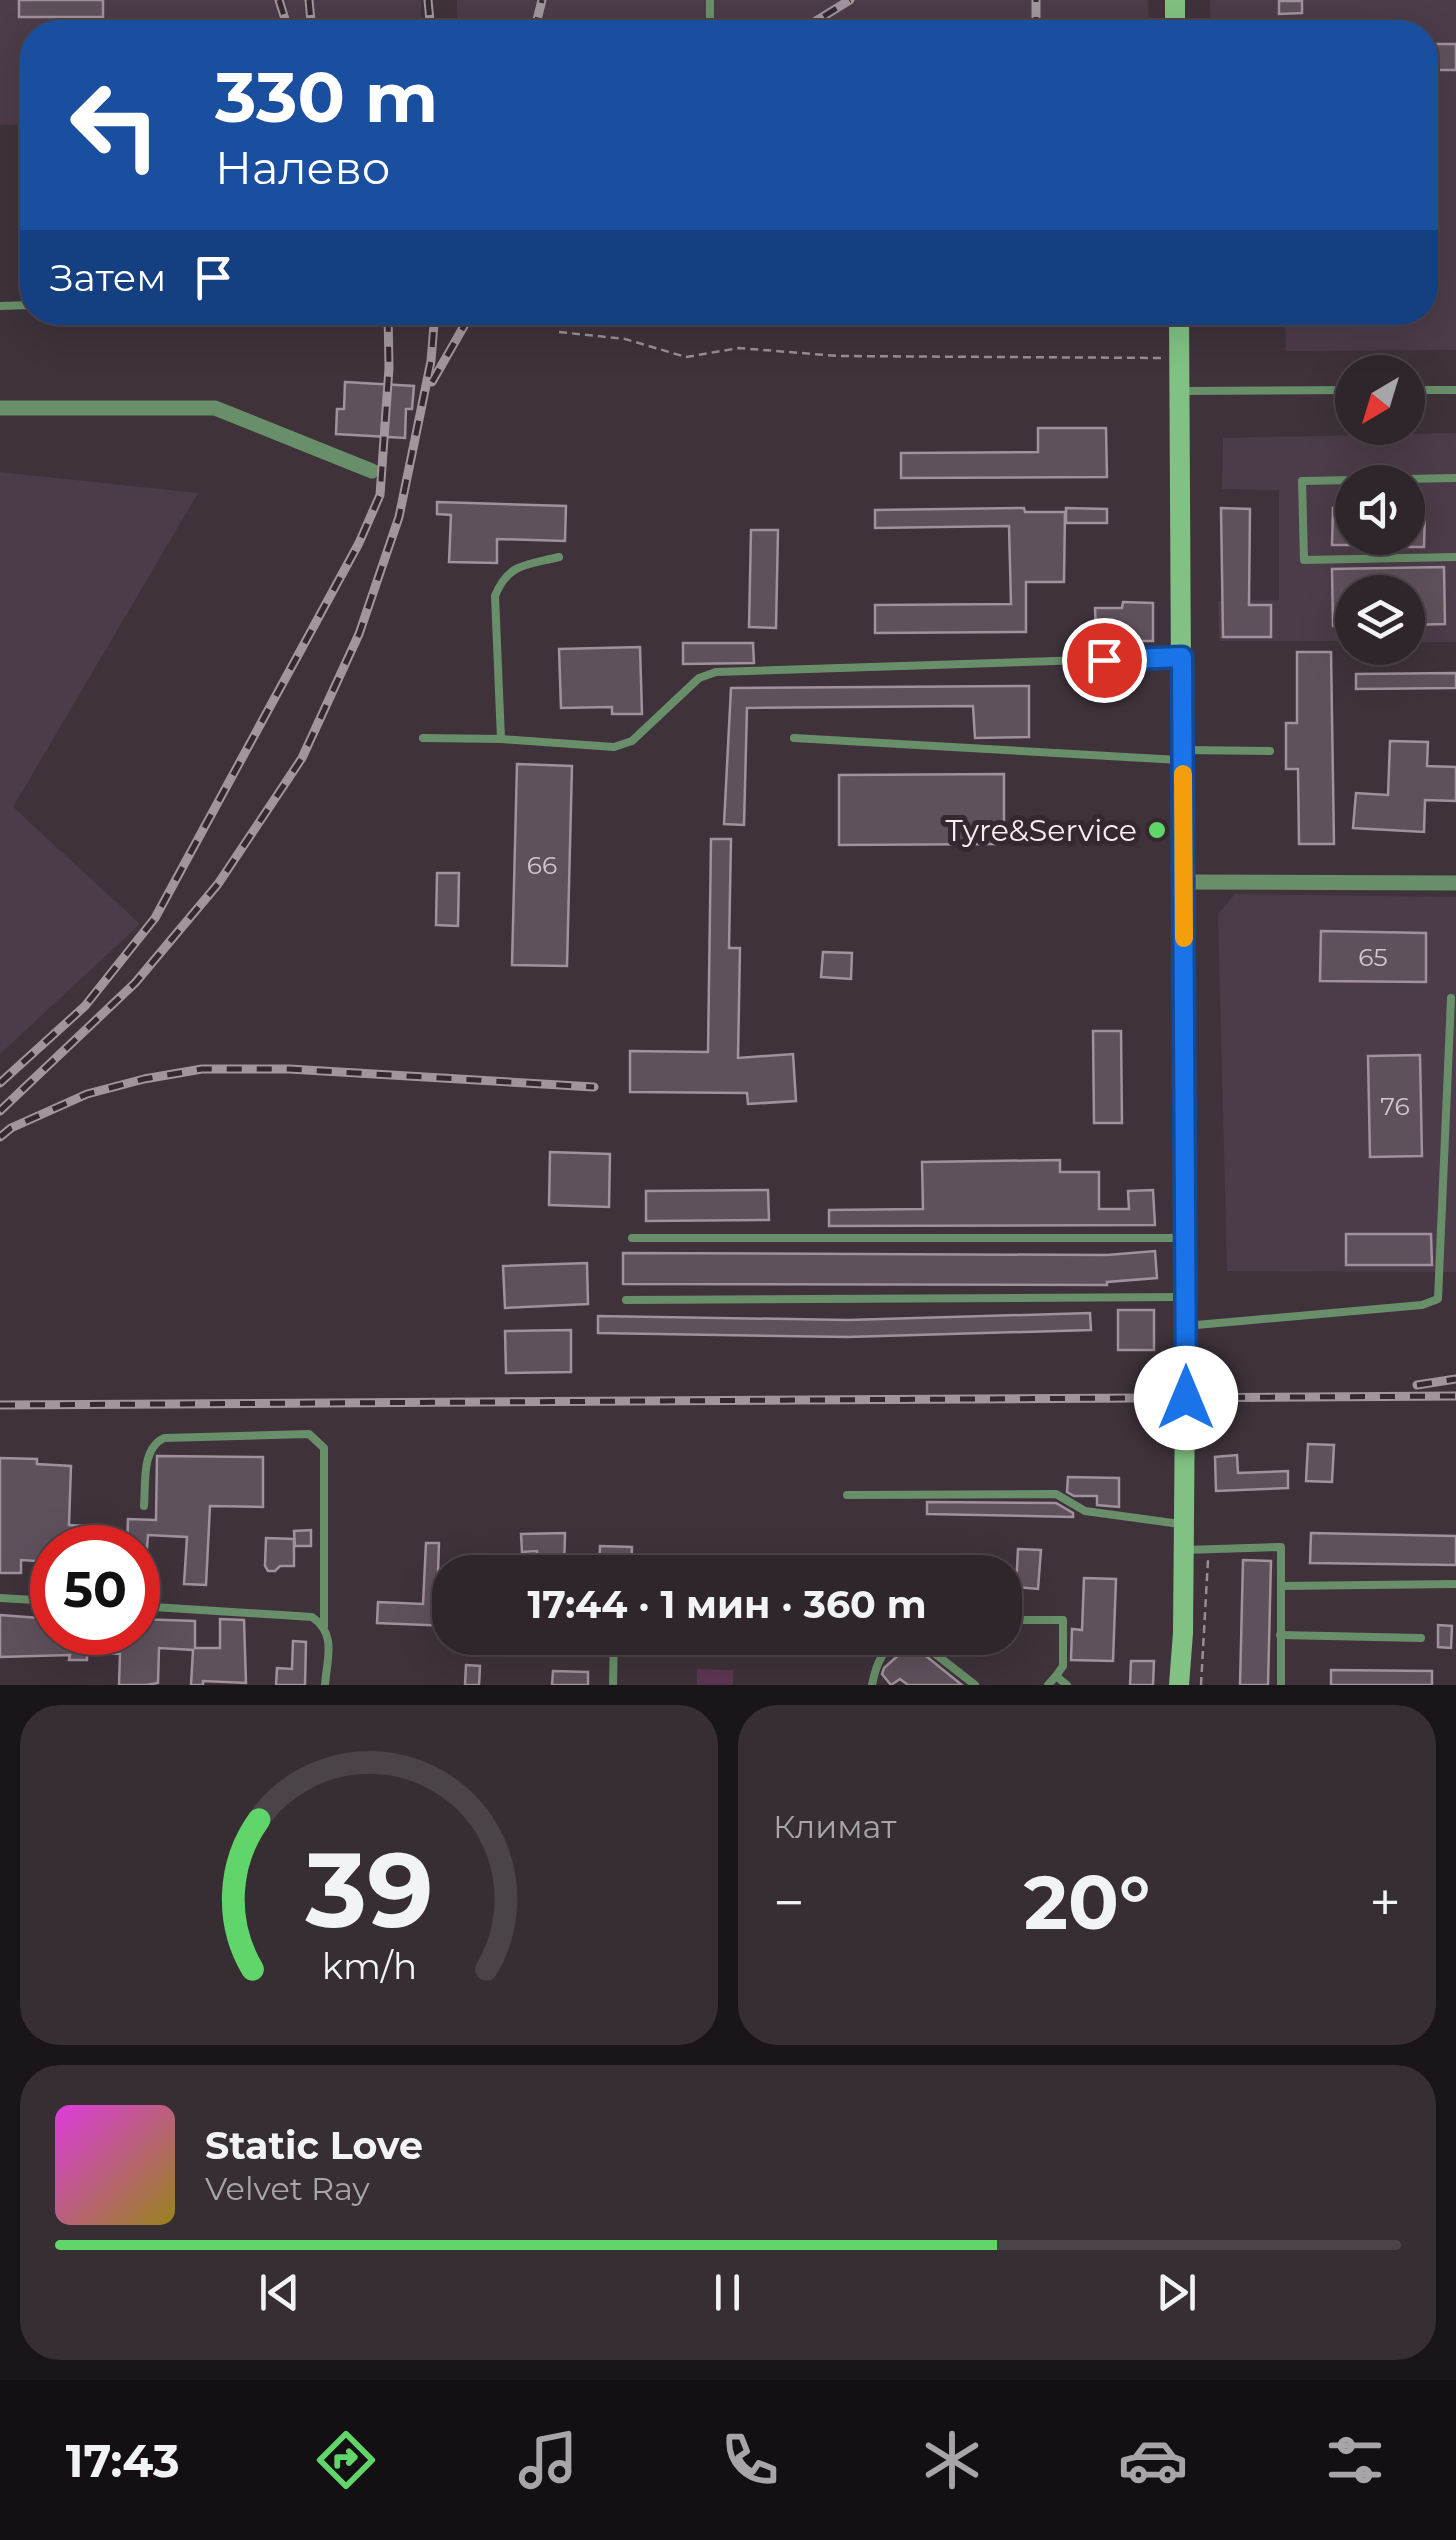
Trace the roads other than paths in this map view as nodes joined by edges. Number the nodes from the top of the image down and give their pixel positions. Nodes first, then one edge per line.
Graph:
1 (1179, 325) edge
2 (1335, 390) edge
3 (1425, 390) edge
4 (1456, 390) edge
5 (1181, 391) junction
6 (0, 408) edge
7 (372, 471) dead end
8 (1456, 478) edge
9 (558, 557) dead end
10 (1456, 557) edge
11 (1182, 657) junction
12 (423, 738) dead end
13 (794, 738) dead end
14 (501, 739) junction
15 (1270, 751) dead end
16 (1183, 755) junction
17 (1184, 882) junction
18 (1456, 883) edge
19 (1451, 998) dead end
20 (632, 1238) dead end
21 (1185, 1238) junction
22 (1185, 1298) junction
23 (626, 1300) dead end
24 (1185, 1326) junction
25 (847, 1495) dead end
26 (144, 1506) dead end
27 (1184, 1524) junction
28 (1184, 1550) junction
29 (1456, 1584) edge
30 (1281, 1586) junction
31 (0, 1598) edge
32 (30, 1600) edge
33 (160, 1607) edge
34 (1022, 1620) edge
35 (324, 1626) junction
36 (1280, 1635) junction
37 (1421, 1638) dead end
38 (614, 1655) edge
39 (883, 1655) edge
40 (937, 1655) edge
41 (1056, 1676) junction
42 (325, 1685) edge
43 (613, 1685) edge
44 (872, 1685) edge
45 (975, 1685) edge
46 (1048, 1685) edge
47 (1067, 1685) edge
48 (1179, 1685) edge
49 (1281, 1685) edge

1 - 5 main road
2 - 5 lane
3 - 4 lane
5 - 11 main road
6 - 7 street
8 - 10 lane
9 - 14 lane
11 - 14 lane
11 - 16 main road
12 - 14 lane
13 - 16 lane
15 - 16 lane
16 - 17 main road
17 - 18 street
17 - 21 main road
19 - 24 lane
20 - 21 lane
21 - 22 main road
22 - 23 lane
22 - 24 main road
24 - 27 main road
25 - 27 lane
26 - 35 lane
27 - 28 main road
28 - 30 lane
28 - 48 main road
29 - 30 lane
30 - 36 lane
31 - 32 lane
33 - 35 lane
34 - 41 lane
35 - 42 lane
36 - 37 lane
36 - 49 lane
38 - 43 lane
39 - 44 lane
40 - 45 lane
41 - 46 lane
41 - 47 lane

